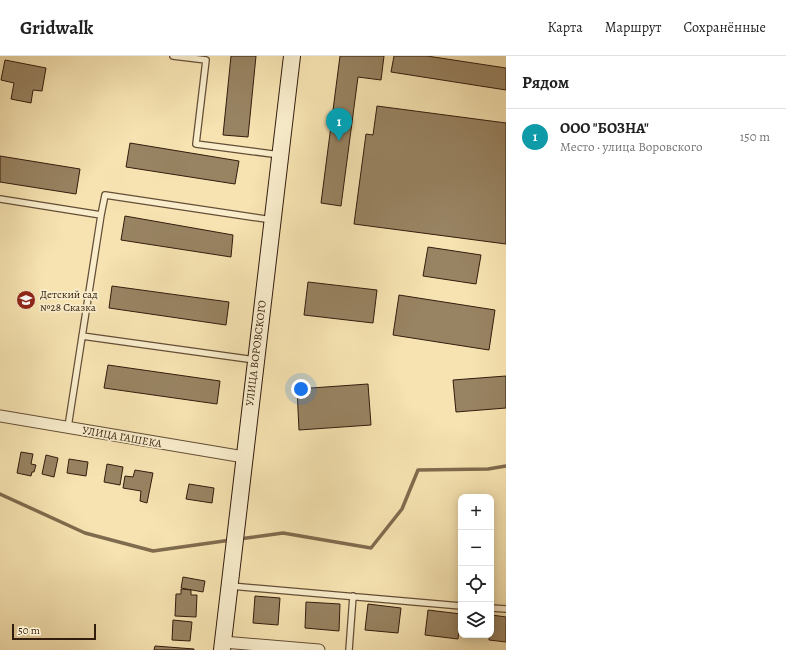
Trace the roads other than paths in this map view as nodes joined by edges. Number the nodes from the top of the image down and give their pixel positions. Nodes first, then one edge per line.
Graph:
1 (173, 56) edge
2 (292, 56) edge
3 (280, 155) junction
4 (0, 199) edge
5 (101, 215) junction
6 (272, 220) junction
7 (82, 336) junction
8 (256, 360) junction
9 (0, 416) edge
10 (68, 427) junction
11 (244, 457) junction
12 (229, 585) junction
13 (353, 596) junction
14 (458, 606) edge
15 (494, 608) edge
16 (506, 610) edge
17 (222, 646) edge
18 (319, 650) edge
19 (349, 650) edge

1 - 3 lane
2 - 3 street, УЛИЦА ВОРОВСКОГО
3 - 6 street, УЛИЦА ВОРОВСКОГО
4 - 5 lane
5 - 6 lane
5 - 7 lane
6 - 8 street, УЛИЦА ВОРОВСКОГО
7 - 8 lane
7 - 10 lane
8 - 11 street, УЛИЦА ВОРОВСКОГО
9 - 10 street, УЛИЦА ГАШЕКА
10 - 11 street, УЛИЦА ГАШЕКА
11 - 12 street, УЛИЦА ВОРОВСКОГО
12 - 13 lane
12 - 17 street, УЛИЦА ВОРОВСКОГО
13 - 14 lane
13 - 19 lane
15 - 16 lane
17 - 18 street

